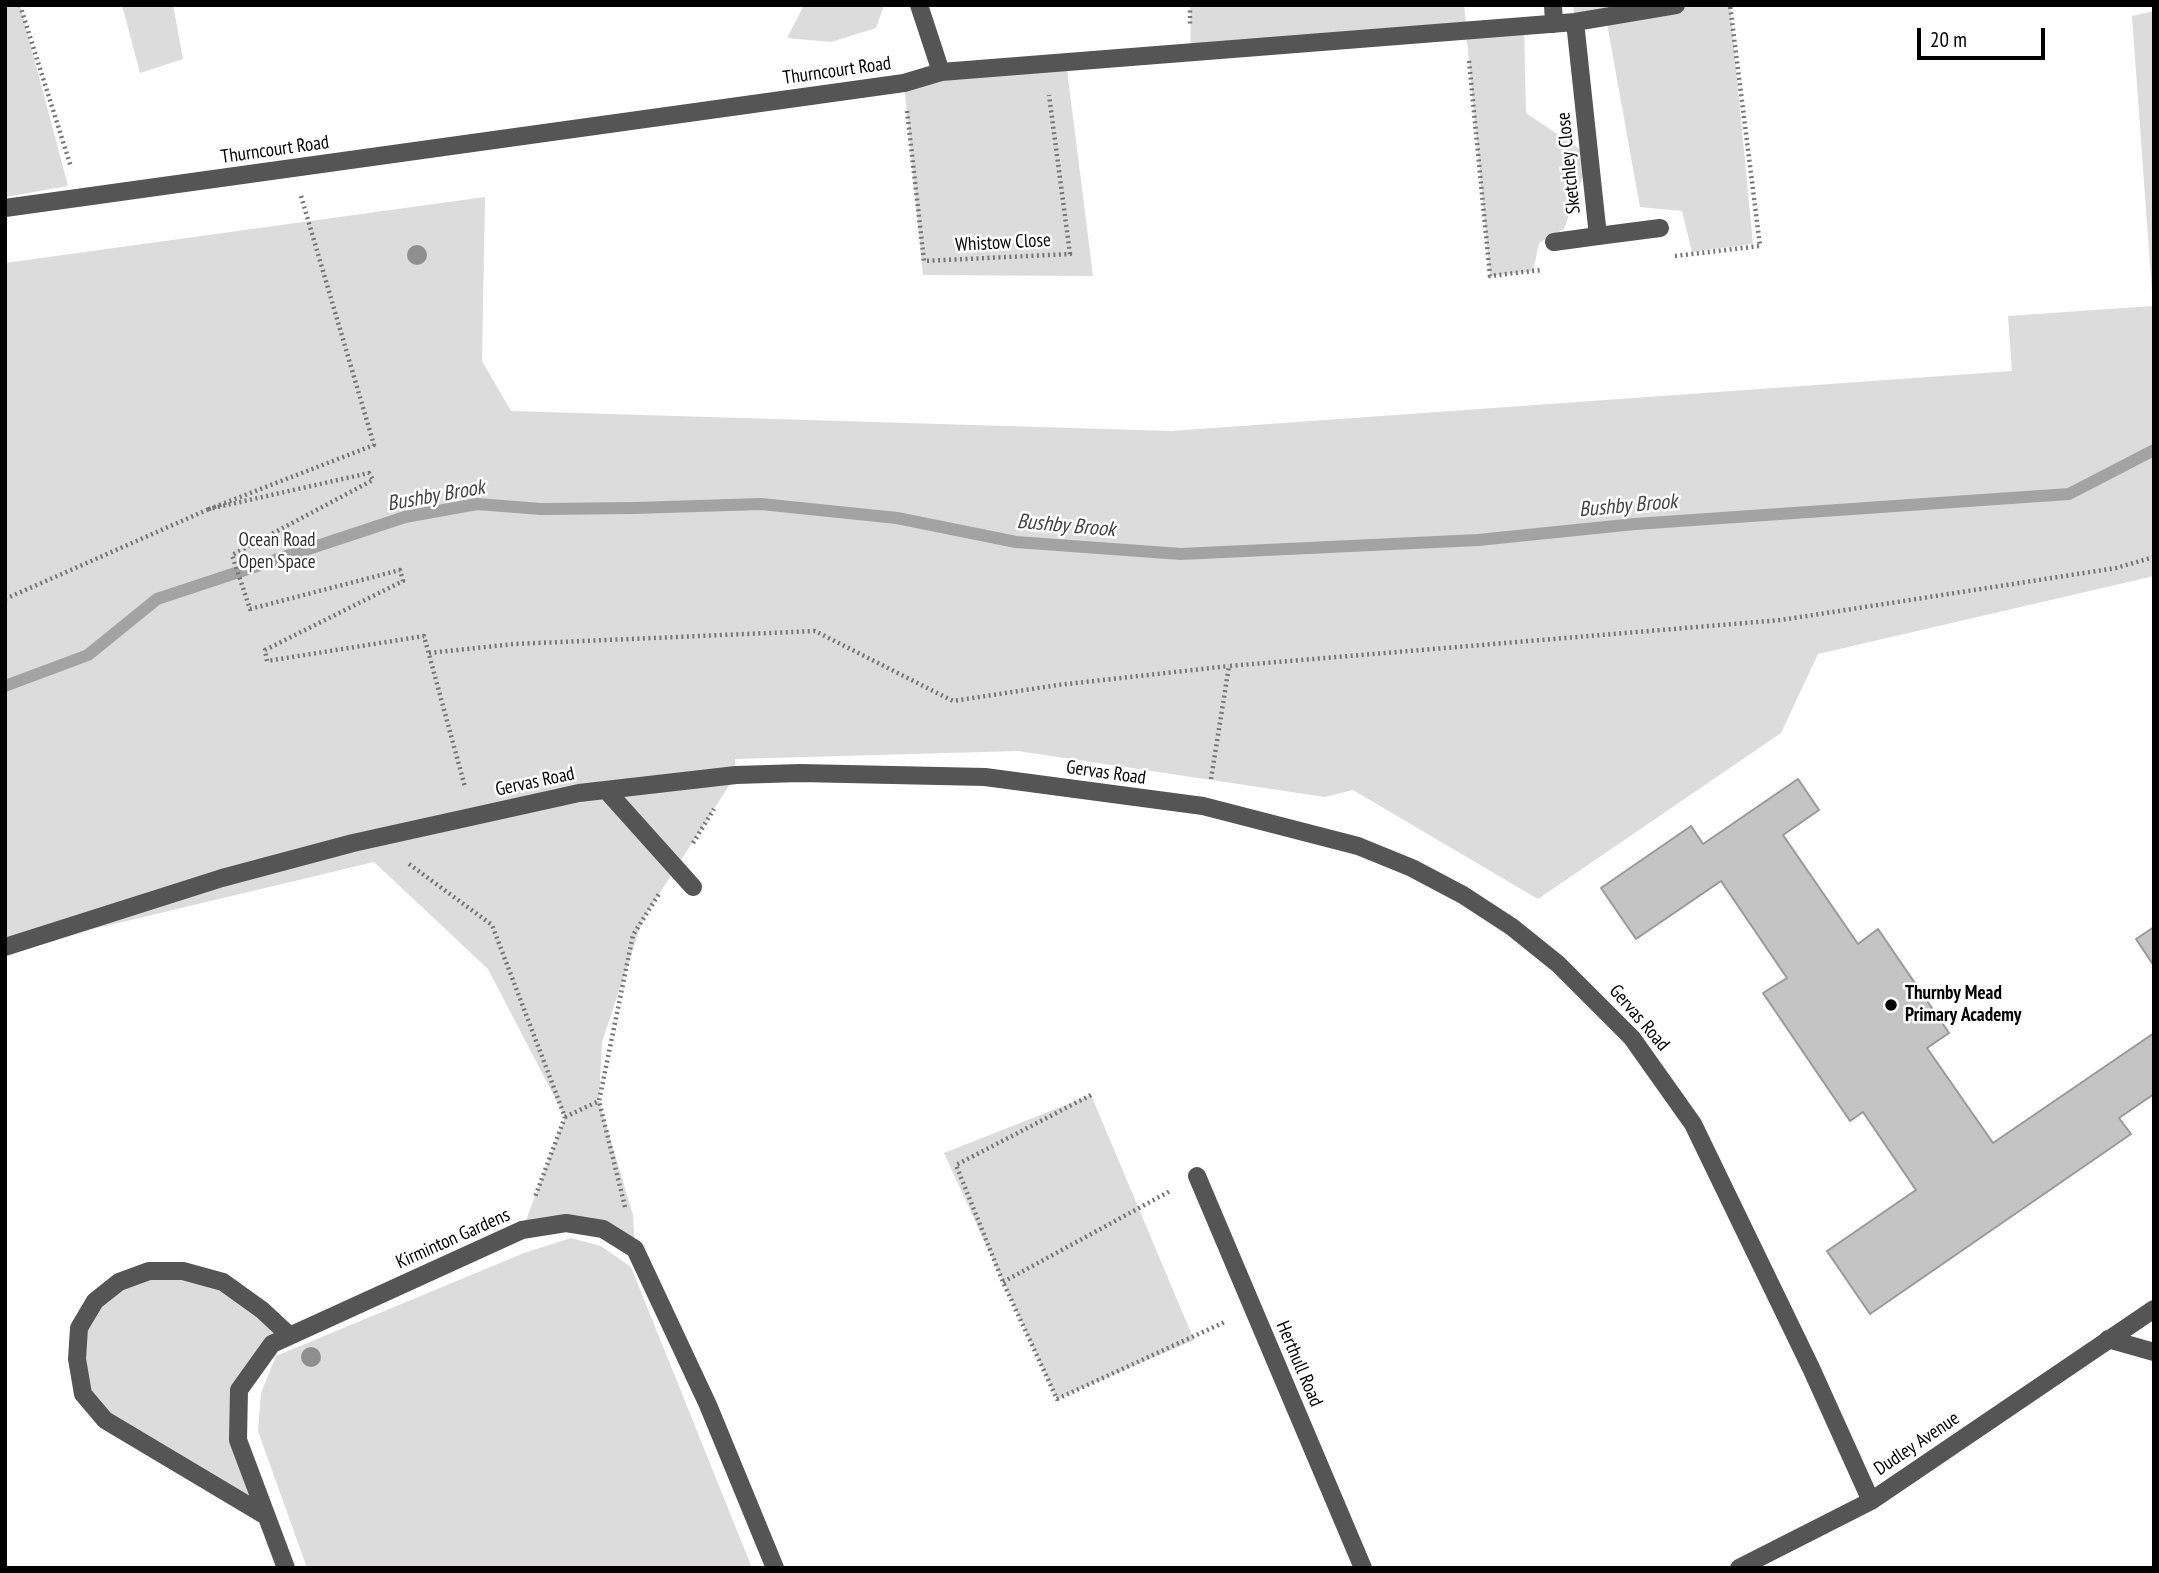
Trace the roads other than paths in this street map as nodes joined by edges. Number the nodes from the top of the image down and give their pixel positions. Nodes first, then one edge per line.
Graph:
1 (919, 5) edge
2 (1553, 5) edge
3 (1676, 5) edge
4 (1575, 22) junction
5 (1554, 24) junction
6 (941, 72) junction
7 (5, 208) edge
8 (1660, 228) dead end
9 (1598, 236) junction
10 (1553, 242) dead end
11 (606, 790) junction
12 (693, 887) dead end
13 (5, 947) edge
14 (1197, 1177) road end
15 (2154, 1309) edge
16 (290, 1336) junction
17 (2108, 1339) junction
18 (2154, 1352) edge
19 (1871, 1501) junction
20 (266, 1516) junction
21 (286, 1568) edge
22 (775, 1568) edge
23 (1363, 1568) edge
24 (1740, 1568) edge

1 - 6 street
2 - 5 street
3 - 4 street, Thurncourt Road
4 - 5 street, Thurncourt Road
4 - 9 street, Sketchley Close
5 - 6 street, Thurncourt Road
6 - 7 street, Thurncourt Road
8 - 9 street, Sketchley Close
9 - 10 street
11 - 12 street
11 - 13 street, Gervas Road
11 - 19 street, Gervas Road
14 - 23 street, Herthull Road
15 - 17 street, Dudley Avenue
16 - 20 street, Kirminton Gardens
16 - 20 street
16 - 22 street, Kirminton Gardens
17 - 18 street
17 - 19 street, Dudley Avenue
19 - 24 street, Dudley Avenue
20 - 21 street, Kirminton Gardens

